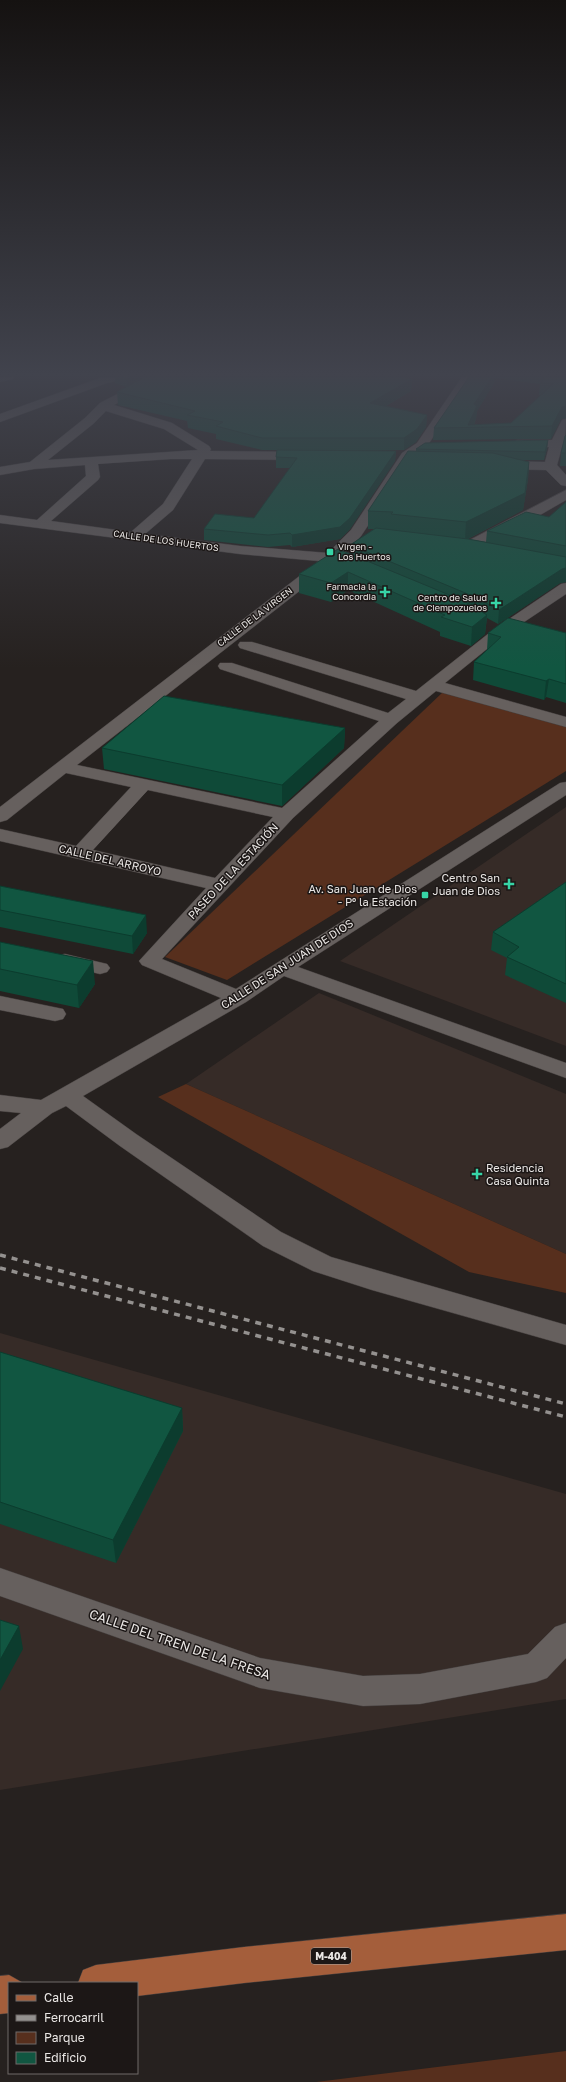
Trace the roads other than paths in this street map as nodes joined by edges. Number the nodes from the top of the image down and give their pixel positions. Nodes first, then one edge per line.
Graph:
1 (93, 474) edge
2 (189, 474) edge
3 (398, 474) edge
4 (558, 474) edge
5 (566, 482) edge
6 (566, 494) edge
7 (0, 519) edge
8 (40, 524) junction
9 (134, 536) junction
10 (490, 551) edge
11 (332, 558) junction
12 (352, 566) edge
13 (566, 588) edge
14 (246, 645) dead end
15 (226, 666) dead end
16 (330, 670) junction
17 (433, 685) junction
18 (303, 690) junction
19 (418, 697) junction
20 (391, 719) junction
21 (566, 722) edge
22 (62, 767) junction
23 (144, 784) junction
24 (566, 787) edge
25 (286, 814) junction
26 (0, 816) edge
27 (0, 835) edge
28 (80, 853) junction
29 (220, 885) junction
30 (46, 955) edge
31 (100, 968) dead end
32 (282, 968) junction
33 (238, 997) junction
34 (0, 1003) edge
35 (55, 1014) dead end
36 (566, 1071) edge
37 (67, 1095) junction
38 (0, 1103) edge
39 (44, 1108) junction
40 (0, 1141) edge
41 (566, 1335) edge
42 (0, 1582) edge
43 (566, 1637) edge
44 (566, 1932) edge
45 (104, 1982) edge

1 - 8 street
2 - 9 street
3 - 11 street, CALLE DE LA VIRGEN
4 - 5 street
6 - 10 street
7 - 8 street, CALLE DE LOS HUERTOS
8 - 9 street, CALLE DE LOS HUERTOS
9 - 11 street, CALLE DE LOS HUERTOS
11 - 12 street, CALLE DE LOS HUERTOS
11 - 22 street, CALLE DE LA VIRGEN
13 - 17 street, PASEO DE LA ESTACIÓN
14 - 16 street
15 - 18 street
16 - 18 street
16 - 19 street
17 - 19 street, PASEO DE LA ESTACIÓN
17 - 21 street
18 - 20 street
19 - 20 street, PASEO DE LA ESTACIÓN
20 - 25 street, PASEO DE LA ESTACIÓN
22 - 23 street
22 - 26 street, CALLE DE LA VIRGEN
23 - 25 street
23 - 28 street
24 - 32 street, CALLE DE SAN JUAN DE DIOS
25 - 29 street, PASEO DE LA ESTACIÓN
27 - 28 street, CALLE DEL ARROYO
28 - 29 street, CALLE DEL ARROYO
29 - 33 street, PASEO DE LA ESTACIÓN
30 - 31 street
32 - 33 street, CALLE DE SAN JUAN DE DIOS
32 - 36 street
33 - 37 street, CALLE DE SAN JUAN DE DIOS
34 - 35 street
37 - 39 street, CALLE DE SAN JUAN DE DIOS
37 - 41 street
38 - 39 street
39 - 40 street, CALLE DE SAN JUAN DE DIOS
42 - 43 street, CALLE DEL TREN DE LA FRESA
44 - 45 main road, M-404

